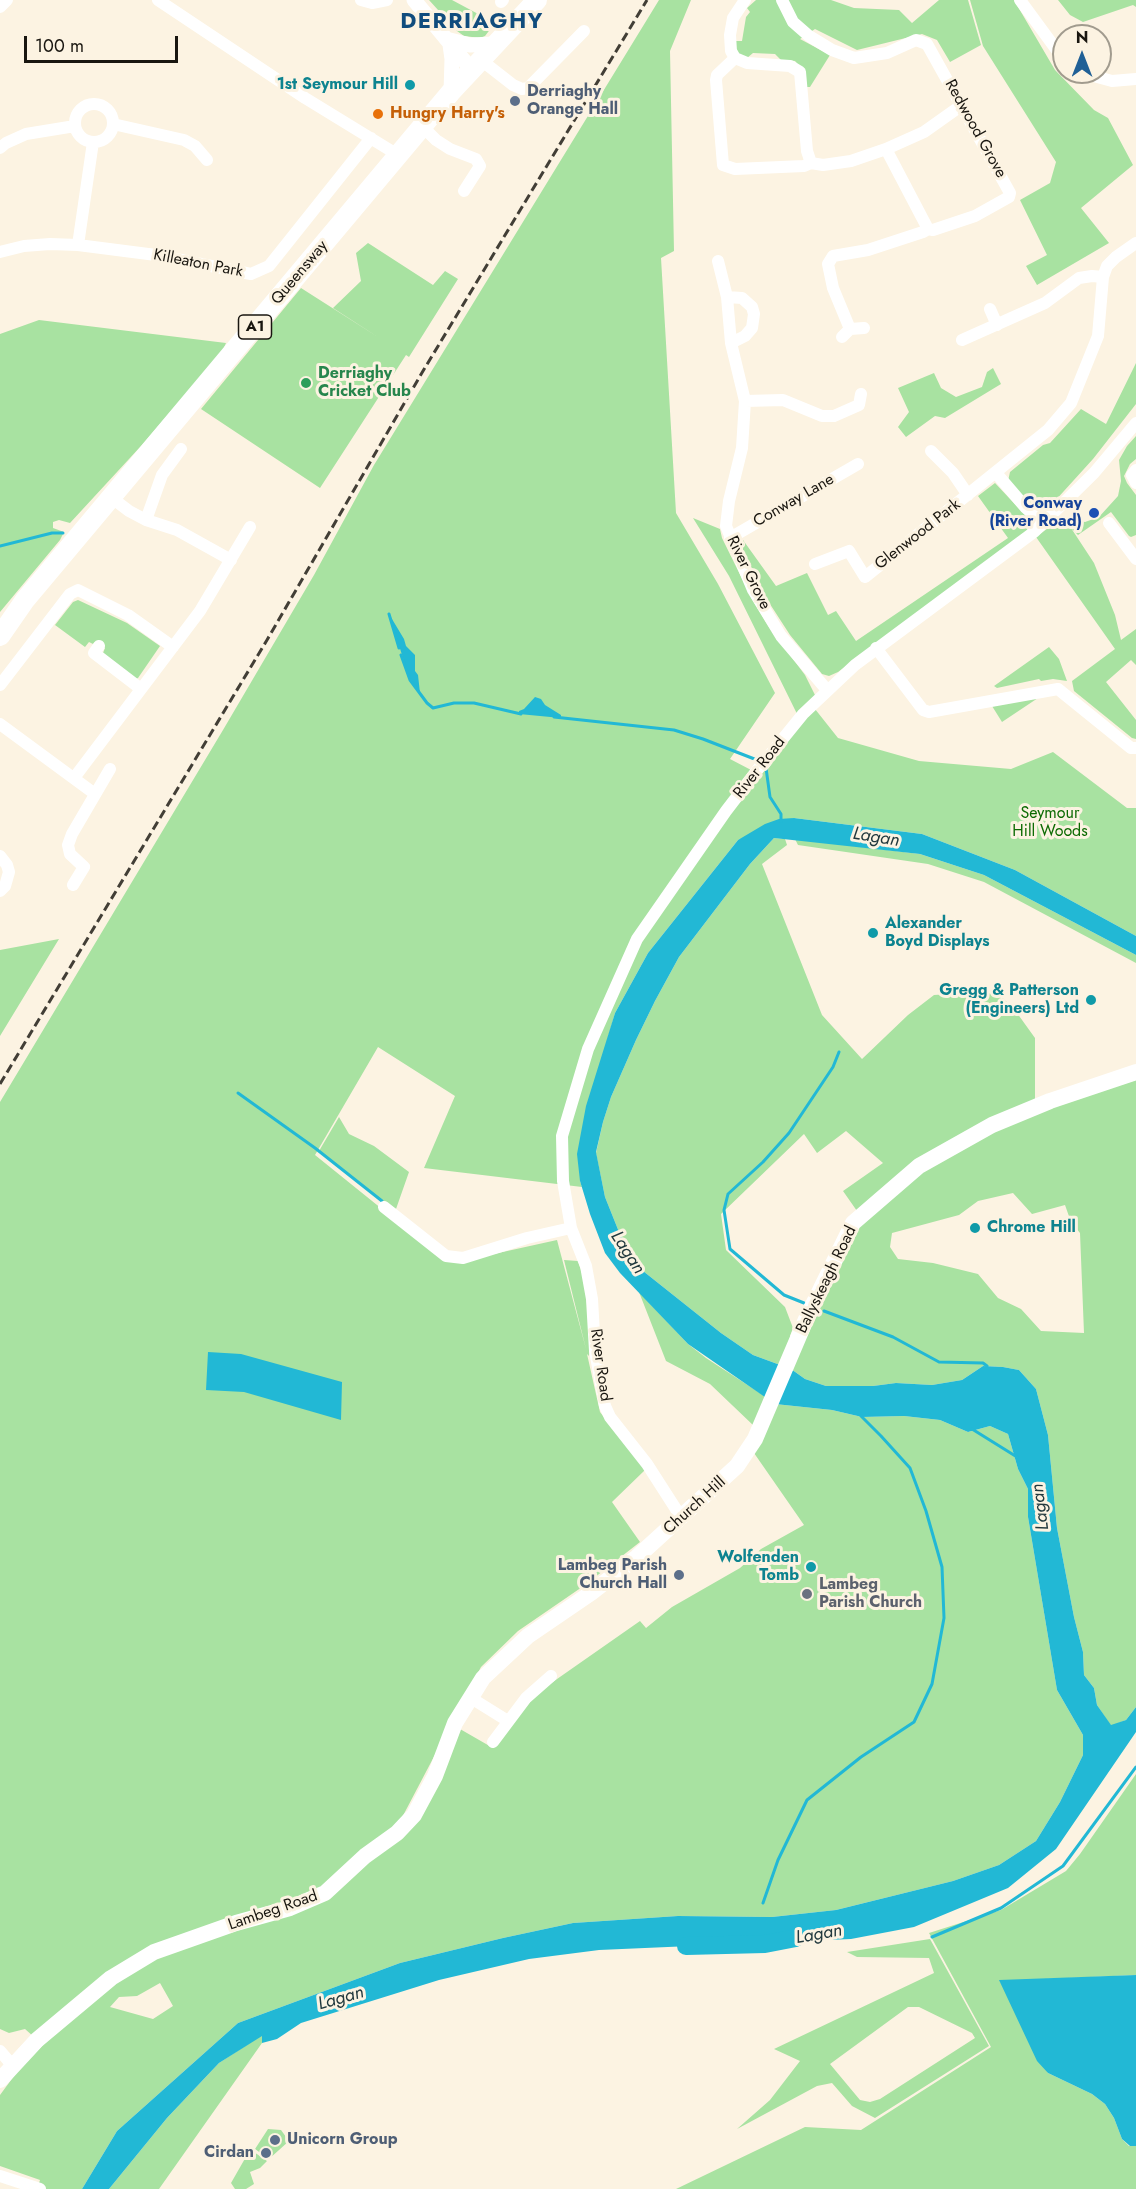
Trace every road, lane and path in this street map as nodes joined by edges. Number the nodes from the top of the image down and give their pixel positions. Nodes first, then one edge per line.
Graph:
1 (7, 0) edge
2 (158, 0) edge
3 (361, 0) edge
4 (387, 0) edge
5 (414, 0) edge
6 (537, 0) edge
7 (745, 0) edge
8 (782, 0) edge
9 (1020, 0) edge
10 (0, 7) edge
11 (584, 31) dead end
12 (448, 41) junction
13 (494, 44) junction
14 (1052, 44) edge
15 (735, 58) junction
16 (476, 65) junction
17 (1136, 79) edge
18 (1112, 81) edge
19 (451, 92) junction
20 (962, 105) junction
21 (113, 124) junction
22 (75, 126) junction
23 (423, 126) junction
24 (371, 138) junction
25 (93, 142) junction
26 (0, 148) edge
27 (886, 149) junction
28 (398, 155) junction
29 (207, 160) dead end
30 (812, 162) junction
31 (464, 191) dead end
32 (928, 229) junction
33 (1136, 243) edge
34 (78, 245) junction
35 (0, 252) edge
36 (718, 261) dead end
37 (1103, 277) junction
38 (727, 297) junction
39 (990, 309) dead end
40 (997, 325) junction
41 (864, 328) dead end
42 (962, 340) dead end
43 (731, 343) junction
44 (861, 394) dead end
45 (745, 401) junction
46 (1136, 423) edge
47 (182, 449) dead end
48 (931, 451) dead end
49 (858, 464) dead end
50 (1136, 470) edge
51 (996, 473) junction
52 (1136, 483) edge
53 (968, 495) junction
54 (112, 498) junction
55 (147, 520) junction
56 (1043, 523) junction
57 (1109, 523) dead end
58 (250, 527) dead end
59 (730, 538) junction
60 (1134, 551) edge
61 (231, 560) junction
62 (815, 564) dead end
63 (0, 636) edge
64 (99, 646) dead end
65 (173, 647) junction
66 (876, 648) junction
67 (0, 685) edge
68 (141, 689) junction
69 (827, 690) junction
70 (0, 723) edge
71 (1136, 748) edge
72 (110, 769) dead end
73 (74, 778) junction
74 (95, 794) junction
75 (0, 856) edge
76 (73, 885) dead end
77 (0, 891) edge
78 (1136, 1072) edge
79 (384, 1207) dead end
80 (571, 1228) junction
81 (756, 1436) joint
82 (681, 1517) junction
83 (551, 1676) dead end
84 (483, 1678) joint
85 (471, 1698) junction
86 (508, 1722) junction
87 (493, 1742) dead end
88 (0, 2051) edge
89 (12, 2065) junction
90 (0, 2080) edge
91 (0, 2176) edge
92 (40, 2189) edge

1 - 10 street
2 - 24 street
3 - 4 street
5 - 12 street
6 - 13 main road, Queensway / A1
7 - 15 street
8 - 20 street, Redwood Grove
9 - 14 street
11 - 16 street
12 - 13 street
12 - 16 street
12 - 19 street
13 - 16 main road, Queensway / A1
15 - 30 street
15 - 30 street
16 - 19 main road, Queensway / A1
17 - 18 street
19 - 23 main road, Queensway / A1
20 - 27 street
20 - 32 street, Redwood Grove
21 - 22 street
21 - 25 street
21 - 29 street
22 - 25 street
22 - 26 street
23 - 28 main road, Queensway / A1
23 - 31 street
24 - 28 street
24 - 34 street, Killeaton Park
25 - 34 street
27 - 30 street
27 - 32 street
28 - 54 main road, Queensway / A1
32 - 41 street, Redwood Grove
33 - 37 street
34 - 35 street, Killeaton Park
36 - 38 street, River Grove
37 - 40 street
37 - 51 street, Glenwood Park
38 - 43 street, River Grove
38 - 43 street
39 - 40 street
40 - 42 street
43 - 45 street, River Grove
44 - 45 street
45 - 59 street, River Grove
46 - 56 street, River Road
47 - 55 street
48 - 53 street
49 - 59 street, Conway Lane
50 - 52 street
51 - 53 street, Glenwood Park
51 - 56 street
53 - 62 street, Glenwood Park
54 - 55 street
54 - 63 main road, Queensway / A1
55 - 61 street
56 - 66 street, River Road
57 - 60 street
58 - 61 street
59 - 69 street, River Grove
61 - 65 street
64 - 68 street
65 - 67 street
65 - 68 street
66 - 69 street, River Road
66 - 71 street
68 - 73 street
69 - 80 street, River Road
70 - 73 street
72 - 74 street
73 - 74 street
74 - 76 street
75 - 77 street
78 - 81 main road, Ballyskeagh Road
79 - 80 street
80 - 82 street, River Road
81 - 82 main road, Church Hill
82 - 84 main road, Church Hill
83 - 86 street
84 - 85 main road, Lambeg Road
85 - 86 street
85 - 89 main road, Lambeg Road
86 - 87 street
88 - 89 street
89 - 90 main road, Lambeg Road
91 - 92 street

